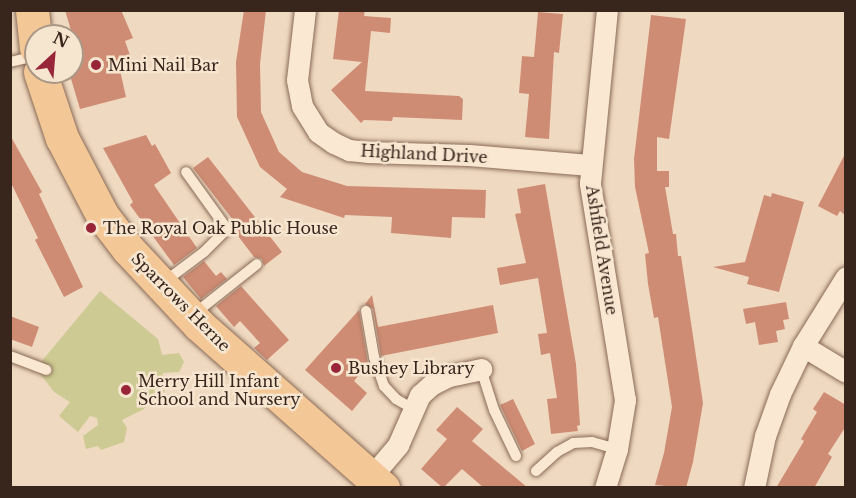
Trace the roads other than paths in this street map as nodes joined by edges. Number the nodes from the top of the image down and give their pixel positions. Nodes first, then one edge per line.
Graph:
1 (305, 10) edge
2 (607, 10) edge
3 (44, 84) edge
4 (590, 165) junction
5 (186, 172) dead end
6 (257, 264) dead end
7 (846, 277) edge
8 (160, 286) junction
9 (366, 311) dead end
10 (191, 317) junction
11 (803, 346) junction
12 (10, 356) edge
13 (481, 369) joint
14 (46, 370) dead end
15 (846, 372) edge
16 (413, 409) junction
17 (617, 449) junction
18 (516, 456) dead end
19 (536, 471) dead end
20 (377, 482) edge
21 (605, 488) edge
22 (754, 488) edge

1 - 4 street, Highland Drive
2 - 4 street, Ashfield Avenue
3 - 8 main road, Sparrows Herne
4 - 17 street, Ashfield Avenue
5 - 8 lane
6 - 10 lane
7 - 11 street
8 - 10 main road, Sparrows Herne
9 - 16 lane
10 - 20 main road, Sparrows Herne
11 - 15 street
11 - 22 street
12 - 14 lane
13 - 16 street
13 - 18 lane
16 - 20 street
17 - 19 lane
17 - 21 street, Ashfield Avenue

